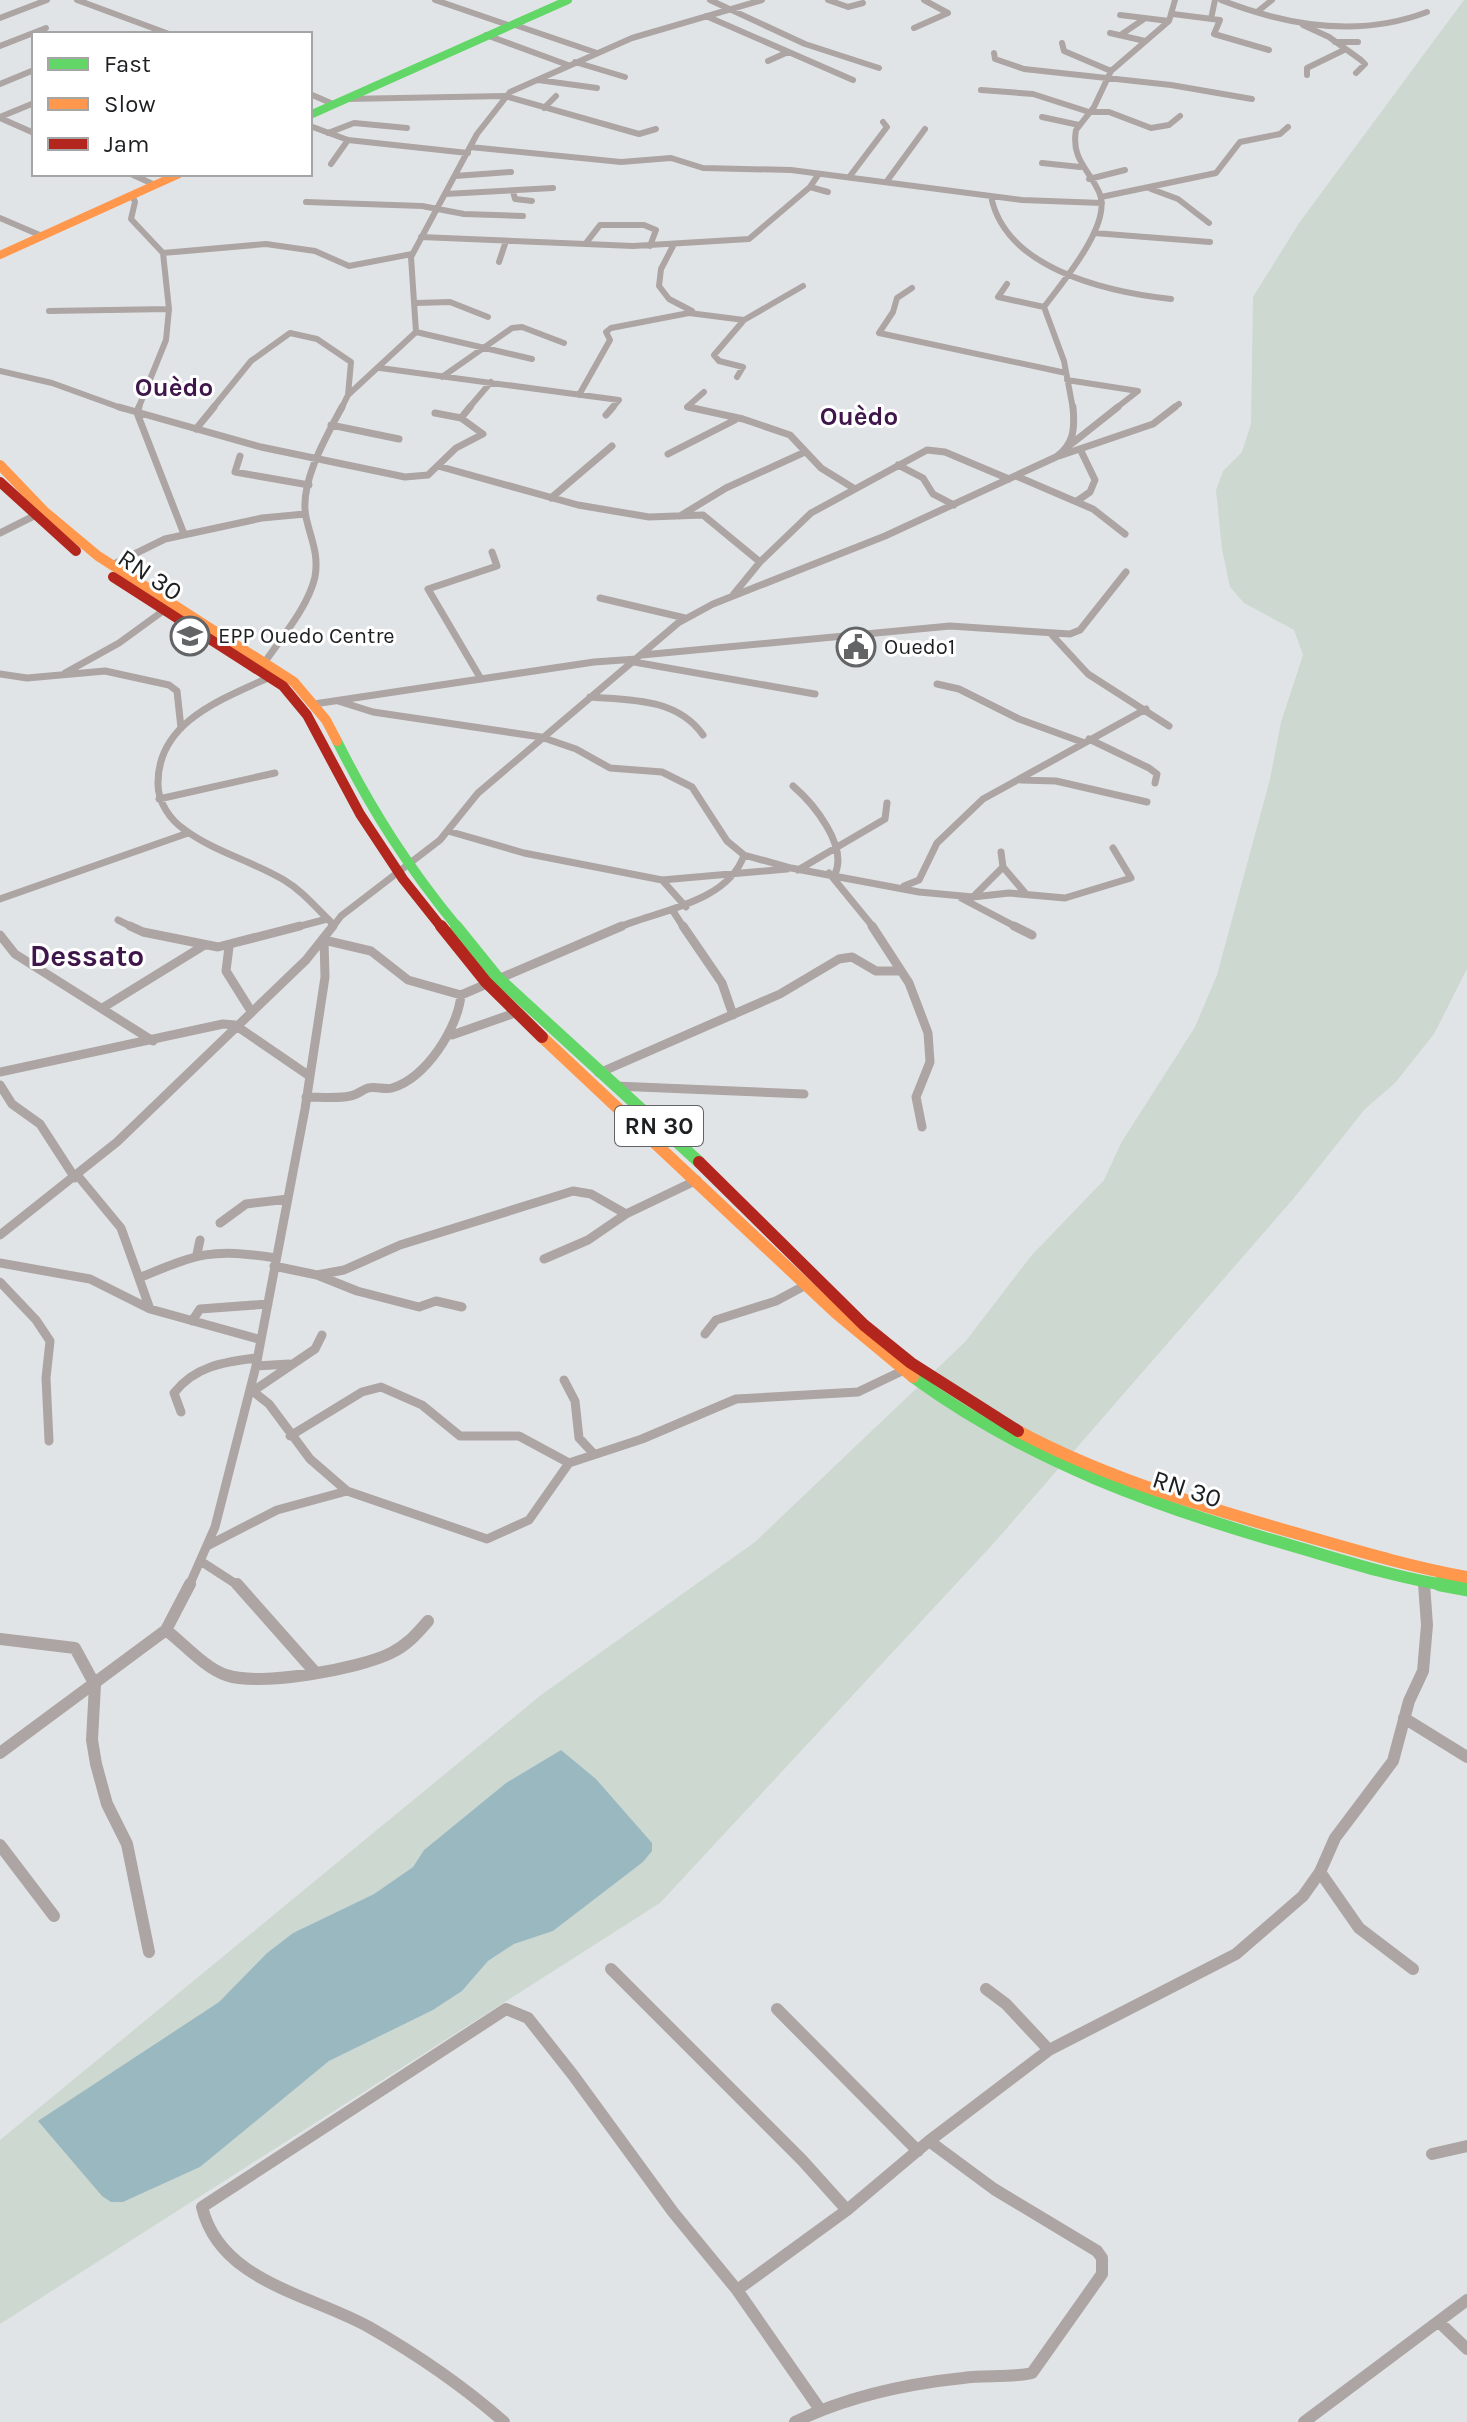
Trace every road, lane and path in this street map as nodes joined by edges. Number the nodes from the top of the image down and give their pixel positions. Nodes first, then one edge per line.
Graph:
1 (47, 0) edge
2 (77, 0) edge
3 (435, 0) edge
4 (568, 0) edge
5 (710, 0) edge
6 (762, 0) edge
7 (828, 0) edge
8 (924, 0) edge
9 (1175, 0) edge
10 (1218, 0) edge
11 (1272, 0) edge
12 (863, 3) dead end
13 (734, 9) junction
14 (1257, 12) junction
15 (1427, 12) dead end
16 (1120, 15) dead end
17 (706, 16) junction
18 (1171, 17) junction
19 (0, 18) edge
20 (1144, 19) junction
21 (1211, 19) junction
22 (1299, 23) junction
23 (513, 26) junction
24 (46, 28) dead end
25 (914, 28) dead end
26 (36, 32) edge
27 (164, 32) edge
28 (32, 33) edge
29 (1110, 33) dead end
30 (1122, 34) junction
31 (486, 35) junction
32 (1145, 41) junction
33 (1335, 42) junction
34 (1358, 42) dead end
35 (1062, 43) dead end
36 (0, 46) edge
37 (1269, 50) dead end
38 (1344, 50) junction
39 (788, 52) junction
40 (597, 53) junction
41 (994, 53) dead end
42 (768, 61) dead end
43 (572, 64) junction
44 (879, 68) dead end
45 (32, 71) edge
46 (1356, 73) dead end
47 (1108, 75) junction
48 (1307, 75) dead end
49 (625, 77) dead end
50 (538, 80) junction
51 (853, 80) dead end
52 (0, 84) edge
53 (597, 88) dead end
54 (981, 90) dead end
55 (312, 95) edge
56 (505, 96) junction
57 (556, 96) dead end
58 (1252, 99) dead end
59 (339, 102) junction
60 (32, 104) edge
61 (544, 108) junction
62 (1089, 112) junction
63 (312, 114) edge
64 (1180, 116) dead end
65 (1042, 117) dead end
66 (0, 118) edge
67 (883, 122) dead end
68 (1079, 125) junction
69 (312, 127) edge
70 (1288, 127) dead end
71 (407, 128) dead end
72 (656, 129) dead end
73 (925, 129) dead end
74 (32, 132) edge
75 (328, 133) junction
76 (348, 140) junction
77 (469, 150) junction
78 (1042, 163) dead end
79 (331, 164) dead end
80 (1080, 167) junction
81 (1125, 170) dead end
82 (511, 172) dead end
83 (818, 175) junction
84 (135, 176) edge
85 (175, 176) edge
86 (455, 176) junction
87 (850, 176) junction
88 (1089, 179) junction
89 (887, 181) junction
90 (155, 185) junction
91 (810, 187) junction
92 (553, 188) dead end
93 (1148, 188) junction
94 (513, 191) junction
95 (828, 192) dead end
96 (445, 194) junction
97 (132, 195) junction
98 (991, 196) junction
99 (1102, 200) junction
100 (532, 201) dead end
101 (306, 202) dead end
102 (438, 208) junction
103 (523, 216) dead end
104 (0, 218) edge
105 (1209, 223) dead end
106 (1094, 233) junction
107 (42, 236) junction
108 (421, 237) junction
109 (506, 241) junction
110 (1210, 242) dead end
111 (582, 244) junction
112 (650, 246) junction
113 (673, 246) junction
114 (163, 253) junction
115 (412, 254) junction
116 (0, 255) edge
117 (499, 262) dead end
118 (1071, 273) junction
119 (1007, 284) dead end
120 (803, 286) dead end
121 (912, 288) dead end
122 (1171, 299) dead end
123 (416, 303) junction
124 (1044, 307) junction
125 (169, 309) junction
126 (49, 311) dead end
127 (696, 312) junction
128 (488, 317) dead end
129 (744, 320) junction
130 (416, 332) junction
131 (564, 343) dead end
132 (481, 346) junction
133 (532, 359) dead end
134 (380, 368) junction
135 (0, 371) edge
136 (442, 377) junction
137 (737, 377) dead end
138 (1067, 377) junction
139 (491, 382) junction
140 (704, 392) dead end
141 (348, 395) junction
142 (579, 395) junction
143 (1179, 404) dead end
144 (137, 413) junction
145 (435, 413) dead end
146 (606, 415) dead end
147 (461, 418) junction
148 (738, 418) junction
149 (331, 425) junction
150 (196, 429) junction
151 (399, 439) dead end
152 (1070, 445) junction
153 (612, 446) dead end
154 (1081, 451) junction
155 (805, 452) junction
156 (668, 454) dead end
157 (240, 456) dead end
158 (1056, 457) junction
159 (314, 460) junction
160 (0, 465) edge
161 (898, 465) junction
162 (438, 466) junction
163 (1013, 478) junction
164 (0, 482) edge
165 (309, 485) junction
166 (855, 489) junction
167 (551, 498) junction
168 (1077, 501) junction
169 (954, 505) junction
170 (305, 514) junction
171 (34, 516) junction
172 (677, 517) junction
173 (0, 533) edge
174 (184, 534) junction
175 (1125, 534) dead end
176 (492, 552) dead end
177 (760, 562) junction
178 (112, 565) junction
179 (1126, 572) dead end
180 (731, 597) junction
181 (600, 598) dead end
182 (163, 611) junction
183 (685, 618) junction
184 (1052, 635) junction
185 (637, 659) junction
186 (265, 662) junction
187 (0, 674) edge
188 (62, 675) junction
189 (270, 677) junction
190 (481, 679) junction
191 (937, 684) dead end
192 (815, 694) dead end
193 (590, 697) junction
194 (338, 701) junction
195 (314, 704) junction
196 (1146, 709) junction
197 (1169, 726) dead end
198 (181, 728) junction
199 (703, 735) dead end
200 (541, 737) junction
201 (1085, 740) junction
202 (275, 773) dead end
203 (1016, 780) junction
204 (1155, 783) dead end
205 (793, 786) dead end
206 (159, 799) junction
207 (1147, 802) dead end
208 (887, 803) dead end
209 (448, 831) junction
210 (188, 833) junction
211 (840, 848) junction
212 (1113, 848) dead end
213 (1001, 852) dead end
214 (744, 855) junction
215 (1003, 867) junction
216 (402, 868) junction
217 (794, 869) junction
218 (832, 873) junction
219 (729, 875) junction
220 (662, 880) junction
221 (916, 889) junction
222 (1026, 894) junction
223 (958, 897) junction
224 (973, 897) junction
225 (0, 899) edge
226 (686, 907) junction
227 (673, 911) junction
228 (118, 920) dead end
229 (330, 922) junction
230 (0, 935) edge
231 (1032, 935) dead end
232 (324, 940) junction
233 (203, 946) junction
234 (229, 947) junction
235 (899, 971) junction
236 (492, 981) junction
237 (461, 995) junction
238 (104, 1007) junction
239 (251, 1011) junction
240 (515, 1013) junction
241 (733, 1015) junction
242 (235, 1025) junction
243 (452, 1035) junction
244 (153, 1041) junction
245 (0, 1072) edge
246 (599, 1073) junction
247 (308, 1075) junction
248 (0, 1085) edge
249 (615, 1086) junction
250 (804, 1094) dead end
251 (306, 1097) junction
252 (922, 1127) dead end
253 (76, 1177) junction
254 (697, 1180) junction
255 (288, 1199) junction
256 (626, 1214) junction
257 (220, 1223) dead end
258 (0, 1235) edge
259 (200, 1240) dead end
260 (197, 1254) junction
261 (544, 1259) dead end
262 (275, 1262) junction
263 (0, 1263) edge
264 (317, 1275) junction
265 (139, 1278) junction
266 (0, 1282) edge
267 (804, 1286) junction
268 (268, 1304) junction
269 (462, 1307) dead end
270 (150, 1309) junction
271 (192, 1321) junction
272 (705, 1334) dead end
273 (322, 1335) dead end
274 (258, 1339) junction
275 (256, 1362) junction
276 (291, 1364) junction
277 (902, 1371) junction
278 (564, 1380) dead end
279 (252, 1390) junction
280 (181, 1412) dead end
281 (290, 1436) junction
282 (49, 1441) dead end
283 (593, 1453) junction
284 (569, 1463) junction
285 (347, 1491) junction
286 (209, 1545) junction
287 (202, 1562) junction
288 (1467, 1577) edge
289 (1424, 1583) junction
290 (1467, 1589) edge
291 (428, 1621) dead end
292 (166, 1630) junction
293 (0, 1639) edge
294 (314, 1671) junction
295 (95, 1685) junction
296 (1404, 1718) junction
297 (0, 1753) edge
298 (1467, 1757) edge
299 (0, 1845) edge
300 (1320, 1872) junction
301 (54, 1916) dead end
302 (149, 1952) dead end
303 (611, 1969) dead end
304 (1413, 1969) dead end
305 (986, 1989) dead end
306 (777, 2009) dead end
307 (1049, 2050) junction
308 (929, 2141) junction
309 (1467, 2146) edge
310 (918, 2151) junction
311 (1432, 2154) dead end
312 (847, 2210) junction
313 (737, 2290) junction
314 (1467, 2300) edge
315 (1439, 2322) junction
316 (1467, 2349) edge
317 (819, 2408) junction
318 (504, 2422) edge
319 (795, 2422) edge
320 (1304, 2422) edge

1 - 19 street
2 - 27 street
3 - 23 street
4 - 23 main road
5 - 13 street
6 - 13 street
7 - 12 street
8 - 25 street
9 - 18 street
10 - 14 street
10 - 21 street
11 - 14 street
13 - 17 street
13 - 44 street
14 - 22 street
15 - 22 street
16 - 20 street
17 - 39 street
17 - 40 street
18 - 20 street
18 - 21 street
18 - 32 street
20 - 30 street
21 - 37 street
22 - 33 street
23 - 31 main road
23 - 40 street
24 - 26 street
28 - 36 street
29 - 30 street
30 - 32 street
31 - 43 street
31 - 59 main road
32 - 47 street
33 - 34 street
33 - 38 street
35 - 47 street
38 - 46 street
38 - 48 street
39 - 42 street
39 - 51 street
40 - 43 street
41 - 47 street
43 - 49 street
43 - 50 street
45 - 52 street
47 - 58 street
47 - 62 street
50 - 53 street
50 - 56 street
54 - 62 street
55 - 59 street
56 - 59 street
56 - 61 street
56 - 77 street
57 - 61 street
59 - 63 main road
60 - 66 street
61 - 72 street
62 - 64 street
62 - 68 street
65 - 68 street
66 - 74 street
67 - 87 street
68 - 80 street
69 - 75 street
70 - 93 street
71 - 75 street
73 - 89 street
75 - 76 street
76 - 77 street
76 - 79 street
77 - 83 street
77 - 86 street
78 - 80 street
80 - 88 street
81 - 88 street
82 - 86 street
83 - 87 street
83 - 91 street
84 - 90 street
85 - 90 main road
86 - 96 street
87 - 89 street
88 - 99 street
89 - 98 street
90 - 97 main road
91 - 95 street
91 - 113 street
92 - 94 street
93 - 99 street
93 - 105 street
94 - 96 street
94 - 100 street
96 - 102 street
97 - 107 main road
97 - 114 street
98 - 99 street
98 - 118 street
99 - 106 street
101 - 102 street
102 - 103 street
102 - 108 street
104 - 107 street
106 - 110 street
106 - 118 street
107 - 116 main road
108 - 109 street
108 - 115 street
109 - 111 street
109 - 117 street
111 - 112 street
111 - 112 street
112 - 113 street
113 - 127 street
114 - 115 street
114 - 125 street
115 - 123 street
118 - 122 street
118 - 124 street
119 - 124 street
120 - 129 street
121 - 138 street
123 - 128 street
123 - 130 street
124 - 138 street
125 - 126 street
125 - 144 street
127 - 129 street
127 - 142 street
129 - 137 street
130 - 132 street
130 - 134 street
131 - 132 street
132 - 133 street
132 - 136 street
134 - 136 street
134 - 141 street
135 - 144 street
136 - 139 street
138 - 152 street
138 - 152 street
139 - 142 street
139 - 147 street
140 - 148 street
141 - 149 street
141 - 150 street
142 - 146 street
143 - 154 street
144 - 150 street
144 - 174 street
145 - 147 street
147 - 162 street
148 - 155 street
148 - 156 street
149 - 151 street
149 - 159 street
150 - 159 street
152 - 158 street
153 - 167 street
154 - 158 street
154 - 168 street
155 - 166 street
155 - 172 street
157 - 165 street
158 - 163 street
159 - 162 street
159 - 165 street
160 - 178 main road, RN 30
161 - 163 street
161 - 166 street
161 - 169 street
162 - 167 street
163 - 168 street
163 - 169 street
164 - 171 main road, RN 30 / RN 30
165 - 170 street
166 - 177 street
167 - 172 street
168 - 175 street
169 - 180 street
170 - 174 street
170 - 186 street
171 - 173 street
171 - 182 main road, RN 30 / RN 30
172 - 177 street
174 - 178 street
176 - 190 street
177 - 180 street
178 - 186 main road, RN 30
179 - 184 street
180 - 183 street
181 - 183 street
182 - 188 street
182 - 189 main road, RN 30 / RN 30
183 - 185 street
184 - 185 street
184 - 196 street
185 - 190 street
185 - 192 street
185 - 193 street
186 - 195 main road, RN 30
187 - 188 street
188 - 198 street
189 - 198 street
189 - 216 main road, RN 30 / RN 30
190 - 194 street
191 - 201 street
193 - 199 street
193 - 200 street
194 - 195 street
194 - 200 street
195 - 216 main road, RN 30
196 - 197 street
196 - 201 street
198 - 206 street
200 - 209 street
200 - 214 street
201 - 203 street
201 - 204 street
202 - 206 street
203 - 207 street
203 - 221 street
205 - 211 street
206 - 210 street
208 - 211 street
209 - 216 street
209 - 220 street
210 - 225 street
210 - 229 street
211 - 217 street
211 - 218 street
212 - 222 street
213 - 215 street
214 - 217 street
214 - 219 street
215 - 222 street
215 - 224 street
216 - 229 street
216 - 236 main road, RN 30
217 - 218 street
217 - 219 street
218 - 221 street
218 - 235 street
219 - 220 street
219 - 226 street
220 - 226 street
221 - 223 street
222 - 224 street
223 - 224 street
223 - 231 street
226 - 227 street
227 - 236 street
227 - 241 street
228 - 233 street
229 - 232 street
229 - 234 street
230 - 238 street
232 - 237 street
232 - 239 street
232 - 247 street
233 - 234 street
233 - 238 street
234 - 239 street
235 - 241 street
235 - 252 street
236 - 237 street
236 - 240 main road, RN 30 / RN 30
236 - 246 main road, RN 30
237 - 243 street
238 - 244 street
239 - 242 street
240 - 243 street
240 - 254 main road, RN 30 / RN 30
241 - 246 street
242 - 244 street
242 - 247 street
242 - 253 street
243 - 251 street
244 - 245 street
246 - 249 main road, RN 30
247 - 251 street
248 - 253 street
249 - 250 street
249 - 288 main road, RN 30
251 - 255 street
253 - 258 street
253 - 265 street
254 - 256 street
254 - 267 main road, RN 30 / RN 30
255 - 257 street
255 - 262 street
256 - 261 street
256 - 264 street
259 - 260 street
260 - 262 street
260 - 265 street
262 - 264 street
262 - 268 street
263 - 270 street
264 - 269 street
265 - 270 street
266 - 282 street
267 - 272 street
267 - 277 main road, RN 30 / RN 30
268 - 271 street
268 - 274 street
270 - 271 street
271 - 274 street
273 - 276 street
274 - 275 street
275 - 276 street
275 - 279 street
275 - 280 street
276 - 279 street
277 - 283 street
277 - 289 main road, RN 30 / RN 30
278 - 283 street
279 - 281 street
279 - 286 street
281 - 284 street
281 - 285 street
283 - 284 street
284 - 285 street
285 - 286 street
286 - 287 street
287 - 292 street
287 - 294 street
289 - 290 main road, RN 30 / RN 30
289 - 296 street
291 - 294 street
292 - 294 street
292 - 295 street
293 - 295 street
295 - 297 street
295 - 302 street
296 - 298 street
296 - 300 street
299 - 301 street
300 - 304 street
300 - 307 street
303 - 312 street
305 - 307 street
306 - 310 street
307 - 308 street
308 - 310 street
308 - 317 street
309 - 311 street
310 - 312 street
312 - 313 street
313 - 317 street
313 - 318 street
314 - 315 street
315 - 316 street
315 - 320 street
317 - 319 street

